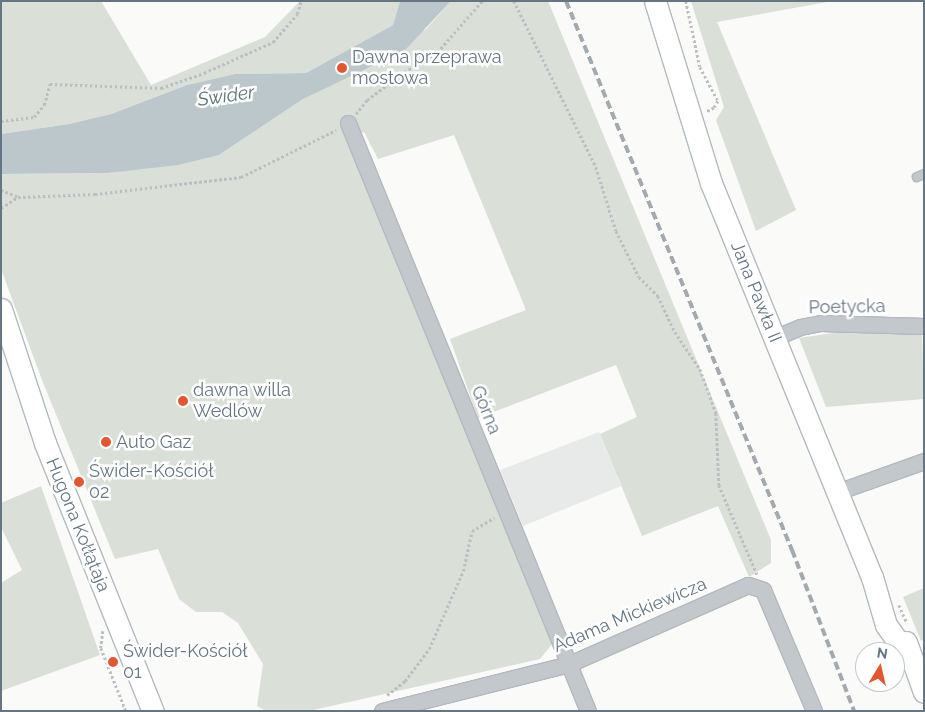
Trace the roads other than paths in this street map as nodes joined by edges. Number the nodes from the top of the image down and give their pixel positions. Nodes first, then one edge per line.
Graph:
1 (655, 1) edge
2 (348, 124) road end
3 (1, 309) edge
4 (924, 326) edge
5 (774, 338) junction
6 (924, 462) edge
7 (837, 492) junction
8 (569, 664) junction
9 (924, 692) edge
10 (383, 704) edge
11 (153, 711) edge
12 (588, 711) edge
13 (814, 711) edge

1 - 5 main road, Jana Pawła II
2 - 8 street, Górna
3 - 11 main road, Hugona Kołłątaja
4 - 5 street, Poetycka
5 - 7 main road, Jana Pawła II
6 - 7 street
7 - 9 main road, Jana Pawła II
8 - 10 street, Adama Mickiewicza
8 - 12 street, Górna
8 - 13 street, Adama Mickiewicza

